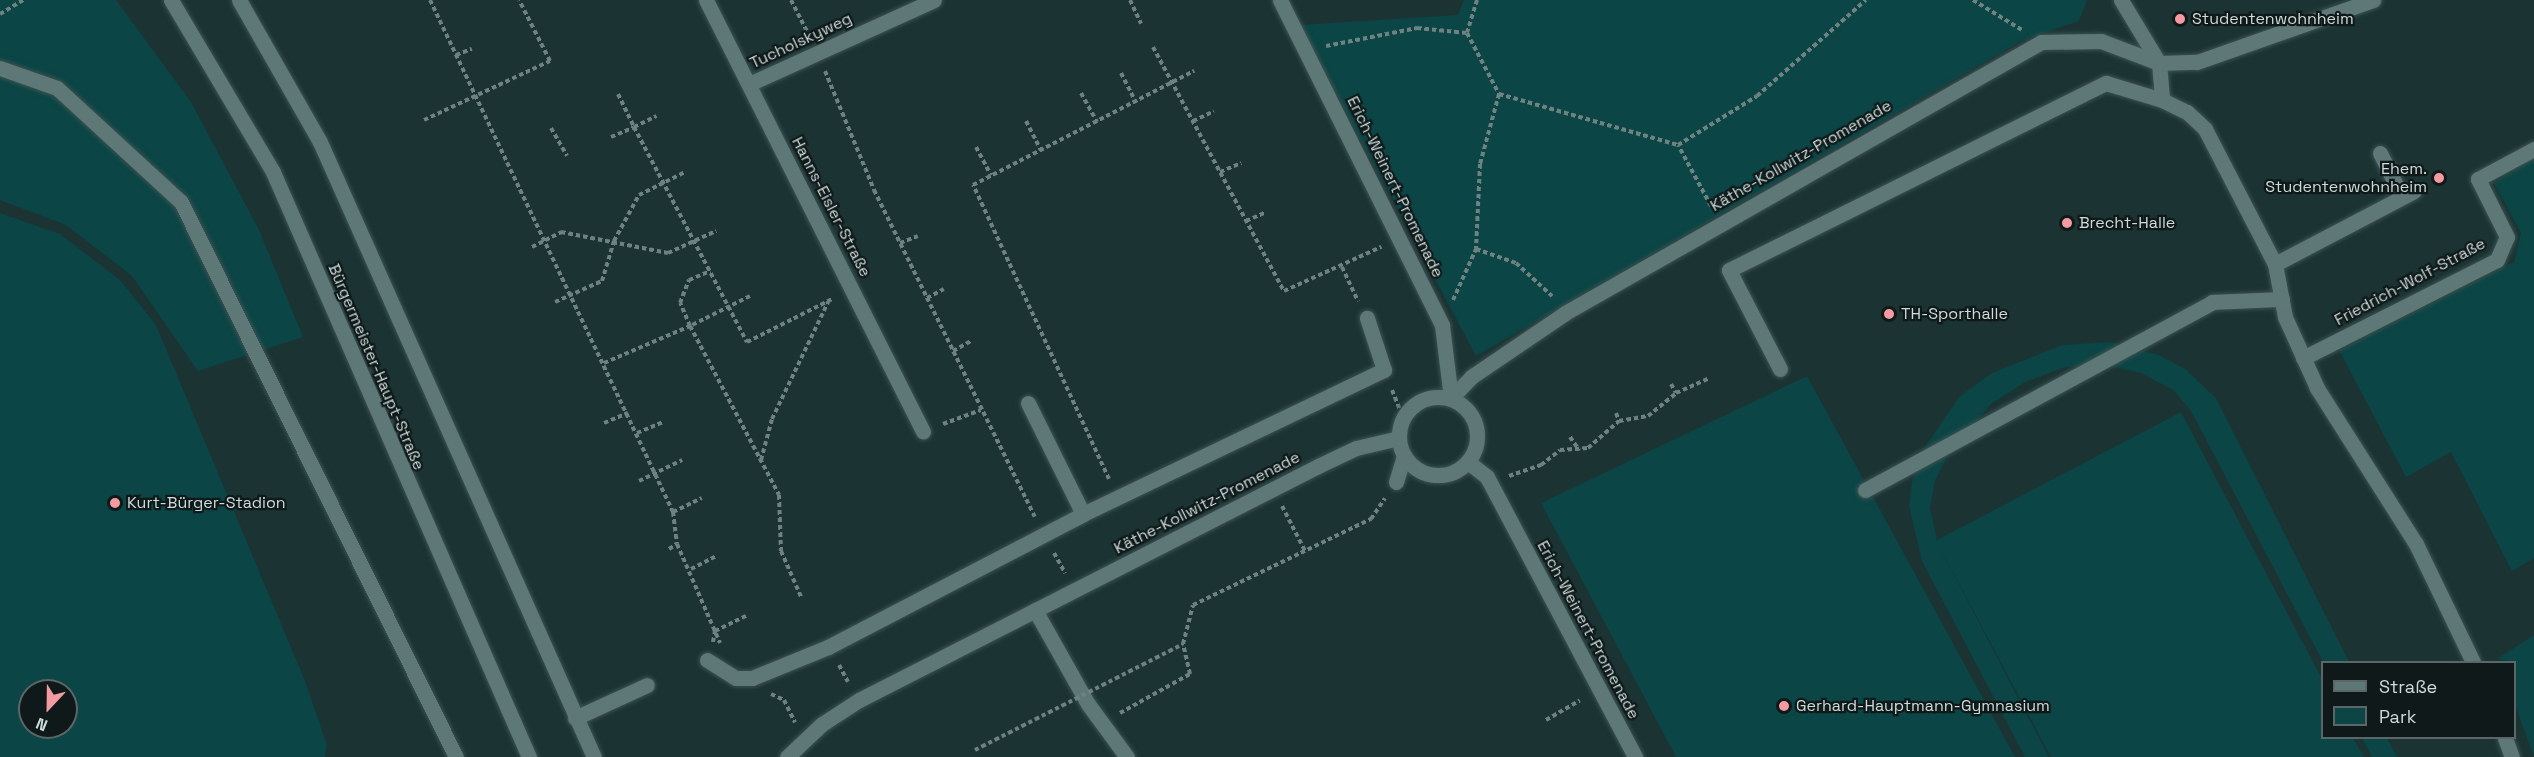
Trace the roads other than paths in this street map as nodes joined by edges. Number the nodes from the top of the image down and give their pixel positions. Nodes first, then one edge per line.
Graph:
1 (171, 0) edge
2 (239, 0) edge
3 (706, 0) edge
4 (934, 0) edge
5 (1280, 0) edge
6 (2121, 0) edge
7 (2373, 0) edge
8 (2159, 63) junction
9 (0, 68) edge
10 (750, 84) junction
11 (2162, 100) junction
12 (2534, 149) edge
13 (2380, 153) dead end
14 (2275, 264) junction
15 (2282, 299) junction
16 (1367, 318) road end
17 (2303, 358) junction
18 (1779, 369) dead end
19 (1451, 398) junction
20 (1028, 403) dead end
21 (923, 431) road end
22 (1399, 438) junction
23 (1404, 455) junction
24 (1468, 462) junction
25 (1396, 482) dead end
26 (1865, 490) dead end
27 (1083, 514) junction
28 (1035, 610) junction
29 (707, 660) road end
30 (2472, 661) edge
31 (647, 685) dead end
32 (575, 718) junction
33 (2505, 739) edge
34 (456, 757) edge
35 (529, 757) edge
36 (594, 757) edge
37 (787, 757) edge
38 (1127, 757) edge
39 (1635, 757) edge
40 (2512, 757) edge

1 - 35 street, Bürgermeister-Haupt-Straße
2 - 32 street
3 - 10 street, Hanns-Eisler-Straße
4 - 10 street, Tucholskyweg
5 - 19 street, Erich-Weinert-Promenade
6 - 8 street
7 - 8 street, Käthe-Kollwitz-Promenade
8 - 11 street
8 - 19 street, Käthe-Kollwitz-Promenade
9 - 34 street
10 - 21 street, Hanns-Eisler-Straße
11 - 14 street
11 - 18 street
12 - 17 street, Friedrich-Wolf-Straße
13 - 14 street
14 - 15 street
15 - 17 street
15 - 26 street
16 - 27 street
17 - 30 street
19 - 22 street
19 - 24 street
20 - 27 street
22 - 23 street
22 - 28 street, Käthe-Kollwitz-Promenade
23 - 24 street
23 - 25 street
24 - 39 street, Erich-Weinert-Promenade
27 - 29 street
28 - 37 street, Käthe-Kollwitz-Promenade
28 - 38 street
31 - 32 street
32 - 36 street
33 - 40 street

